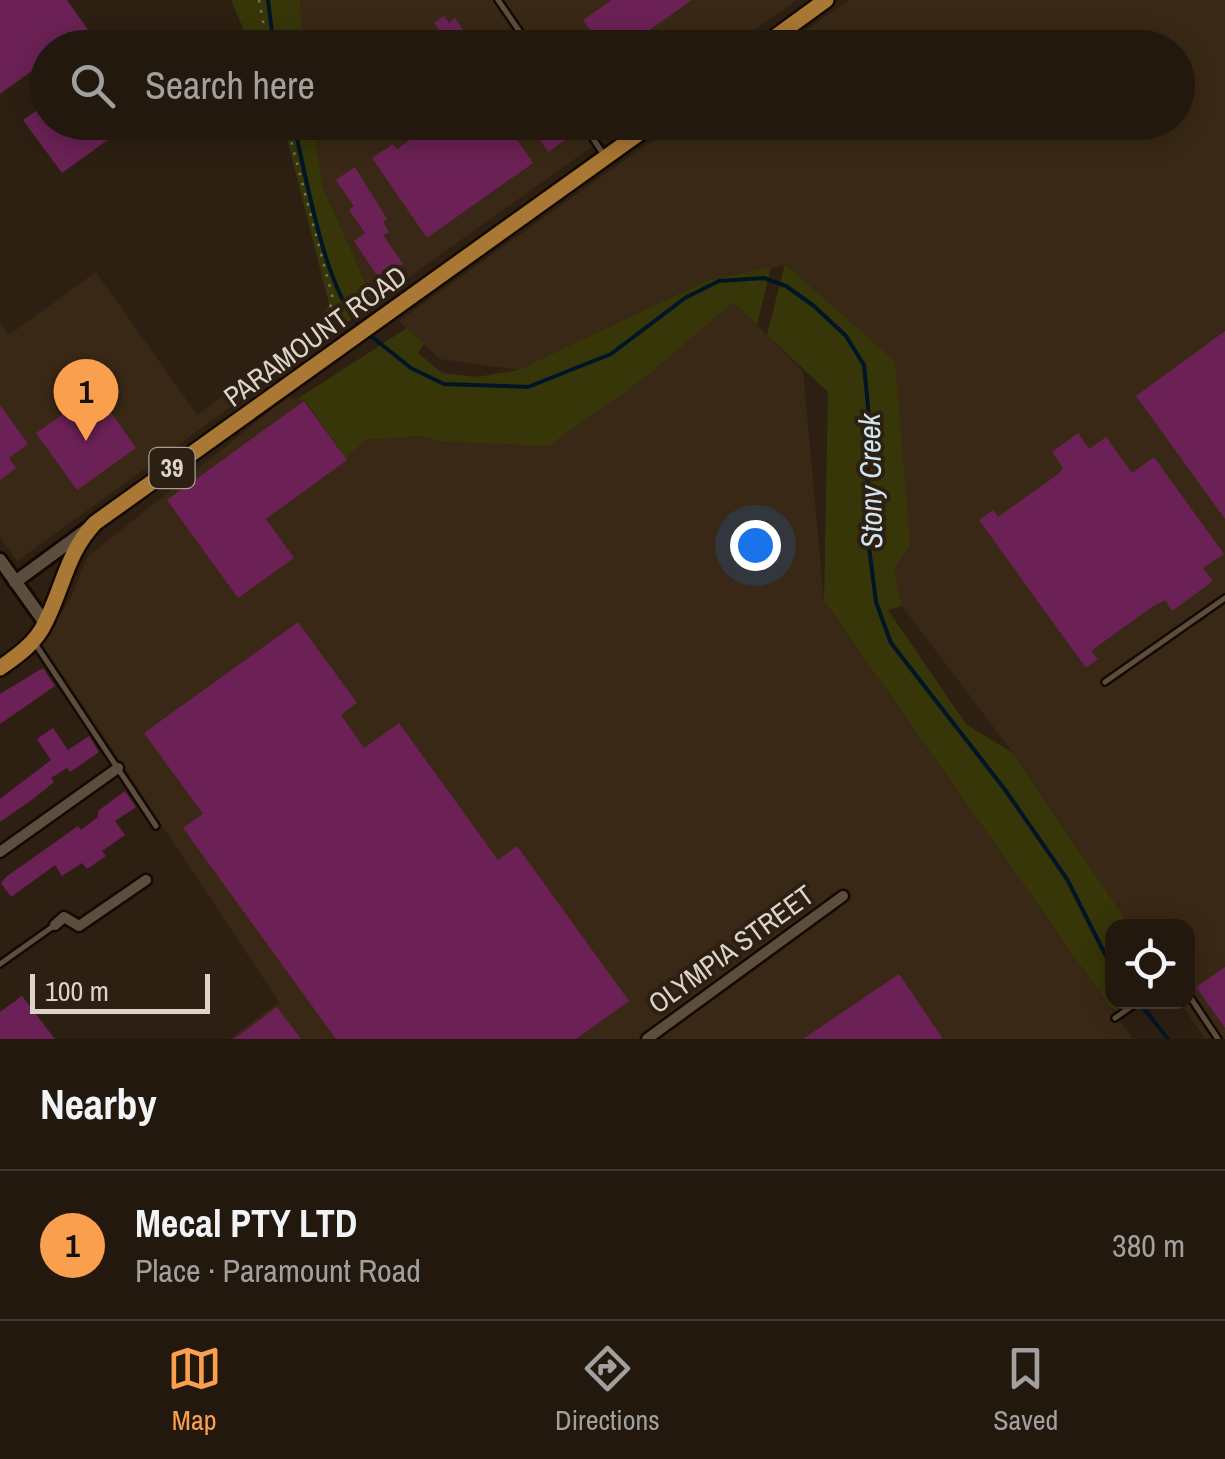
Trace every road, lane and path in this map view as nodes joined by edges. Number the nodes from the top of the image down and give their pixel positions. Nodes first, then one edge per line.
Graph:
1 (258, 0) edge
2 (498, 0) edge
3 (826, 0) edge
4 (264, 30) edge
5 (518, 30) edge
6 (785, 30) edge
7 (291, 140) edge
8 (594, 140) edge
9 (630, 140) edge
10 (606, 158) junction
11 (322, 336) dead end
12 (96, 523) junction
13 (0, 560) edge
14 (15, 582) junction
15 (1225, 598) edge
16 (45, 623) junction
17 (33, 641) junction
18 (0, 668) edge
19 (1105, 682) dead end
20 (118, 768) junction
21 (156, 826) dead end
22 (0, 852) edge
23 (146, 880) dead end
24 (842, 896) dead end
25 (55, 925) joint
26 (0, 964) edge
27 (1195, 1004) edge
28 (1128, 1009) edge
29 (1114, 1018) dead end
30 (647, 1039) edge
31 (1218, 1039) edge

1 - 4 path
2 - 5 lane
3 - 6 main road
7 - 11 path
8 - 10 lane
9 - 10 main road, PARAMOUNT ROAD / 39
10 - 12 main road, PARAMOUNT ROAD / 39
12 - 14 street
12 - 16 main road, PARAMOUNT ROAD / 39
13 - 14 street
14 - 16 street
15 - 19 lane
16 - 17 main road, 39
17 - 18 main road, 39
17 - 20 lane
20 - 21 lane
20 - 22 street
23 - 25 street
24 - 30 street, OLYMPIA STREET
25 - 26 lane
27 - 31 lane
28 - 29 lane

